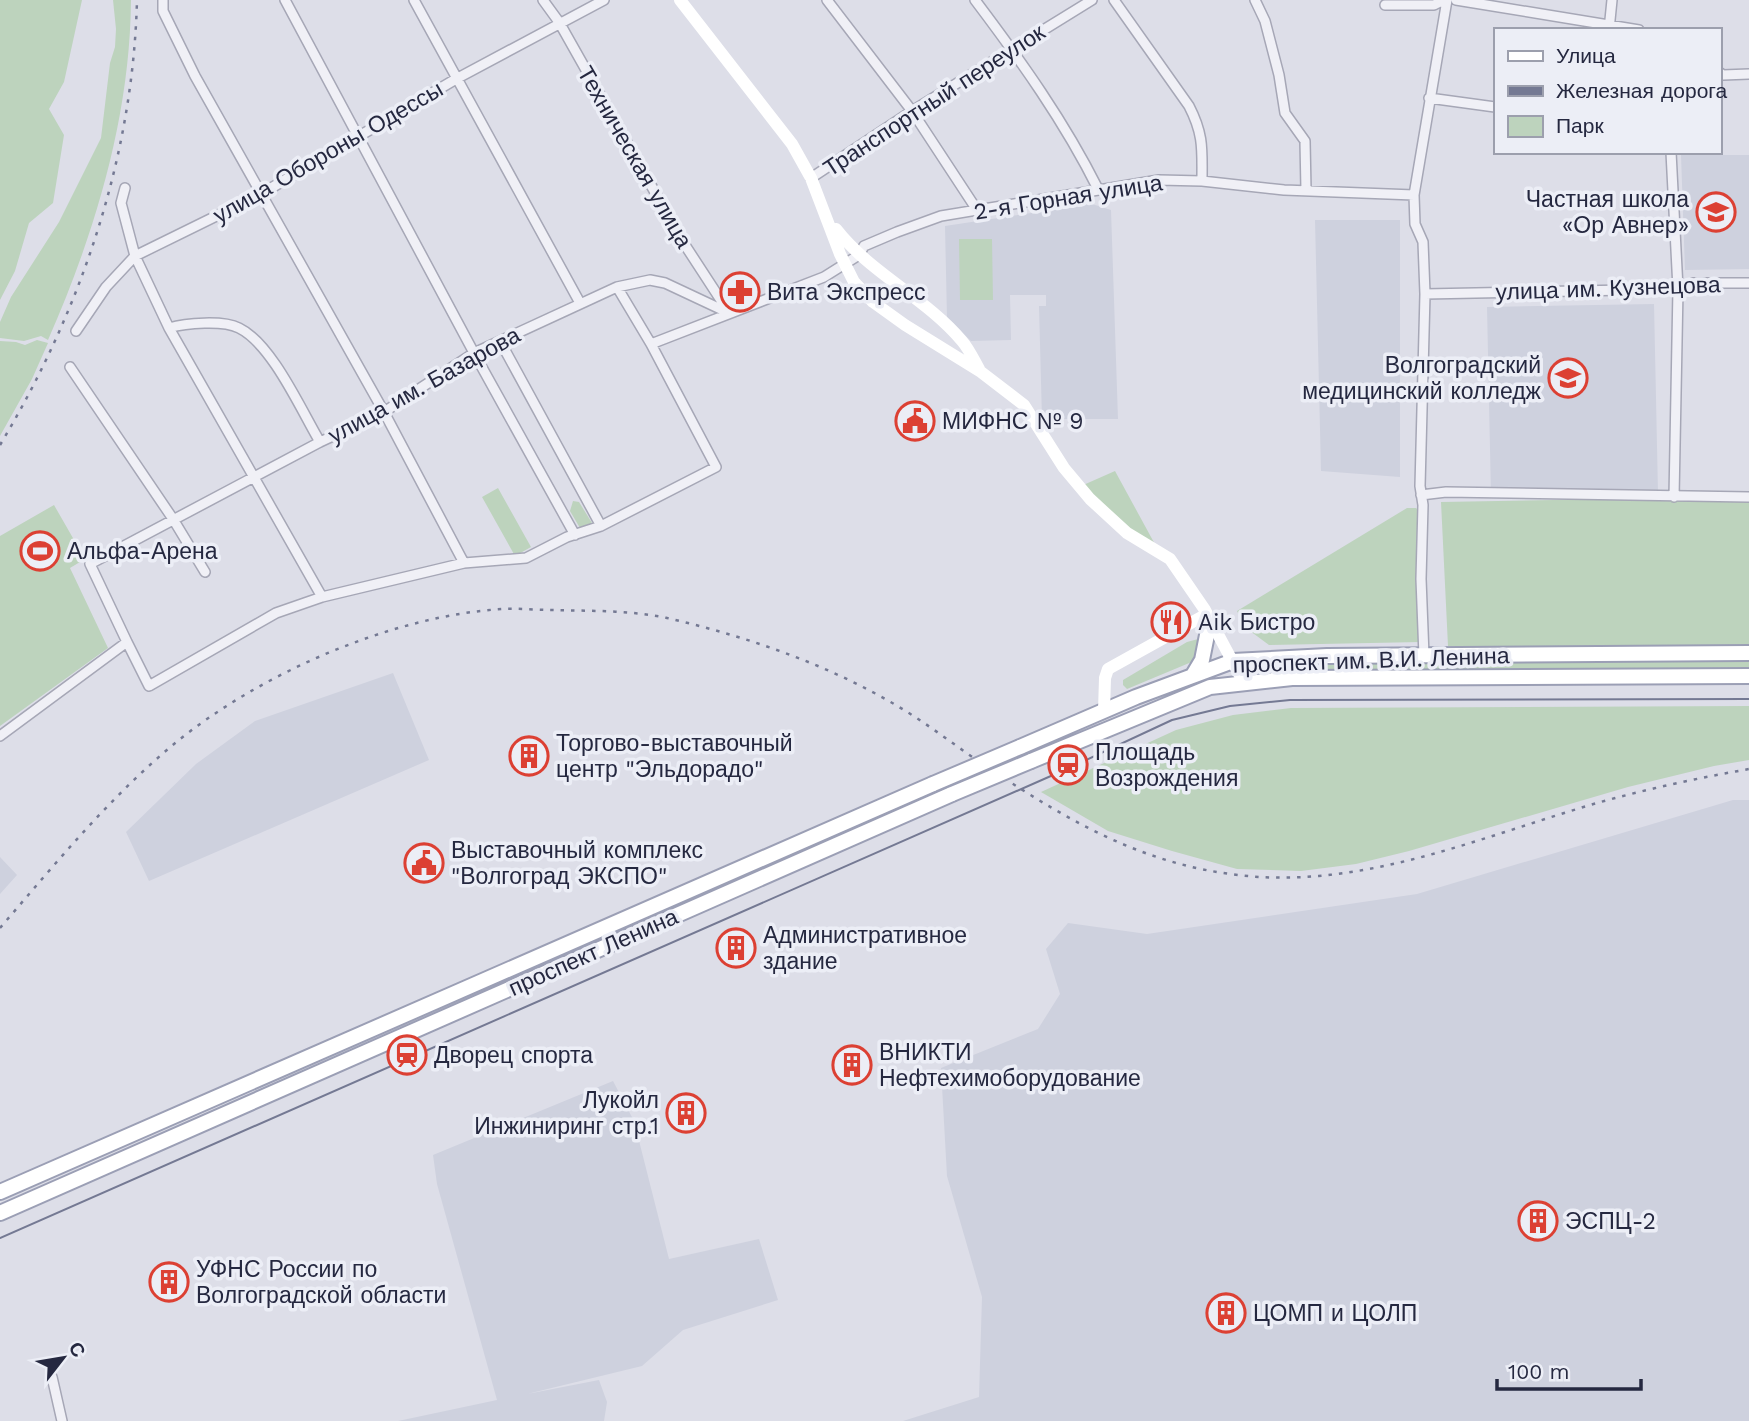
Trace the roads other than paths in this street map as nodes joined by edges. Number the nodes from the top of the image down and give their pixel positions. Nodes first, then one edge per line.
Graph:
1 (163, 0) edge
2 (285, 0) edge
3 (414, 0) edge
4 (543, 0) edge
5 (604, 0) edge
6 (680, 0) edge
7 (827, 0) edge
8 (975, 0) edge
9 (1092, 0) edge
10 (1114, 0) edge
11 (1255, 0) edge
12 (1445, 0) edge
13 (1456, 0) edge
14 (1612, 0) edge
15 (1385, 5) dead end
16 (559, 22) junction
17 (1609, 27) edge
18 (1012, 49) junction
19 (1721, 74) edge
20 (1749, 74) edge
21 (456, 79) junction
22 (1429, 98) junction
23 (1494, 107) edge
24 (912, 111) junction
25 (359, 137) junction
26 (1671, 154) edge
27 (811, 178) junction
28 (1202, 181) junction
29 (125, 188) dead end
30 (1098, 189) junction
31 (1306, 190) junction
32 (261, 194) junction
33 (1414, 195) junction
34 (978, 210) junction
35 (825, 215) junction
36 (859, 255) junction
37 (135, 256) junction
38 (845, 264) junction
39 (1749, 283) edge
40 (617, 287) junction
41 (1678, 289) junction
42 (1425, 294) junction
43 (580, 303) junction
44 (729, 313) junction
45 (169, 328) junction
46 (76, 331) dead end
47 (500, 341) junction
48 (651, 344) junction
49 (474, 353) junction
50 (69, 367) dead end
51 (981, 372) junction
52 (384, 412) junction
53 (320, 442) junction
54 (254, 477) junction
55 (1421, 495) junction
56 (1674, 497) junction
57 (1749, 497) edge
58 (173, 519) junction
59 (601, 526) junction
60 (575, 535) junction
61 (464, 563) junction
62 (205, 572) dead end
63 (322, 597) junction
64 (1209, 617) junction
65 (127, 642) junction
66 (1749, 653) edge
67 (1424, 656) junction
68 (1233, 661) junction
69 (1193, 674) junction
70 (1749, 676) edge
71 (1244, 683) junction
72 (1104, 711) junction
73 (0, 736) edge
74 (933, 784) joint
75 (952, 794) joint
76 (342, 1043) junction
77 (350, 1060) junction
78 (105, 1146) junction
79 (112, 1164) junction
80 (0, 1192) edge
81 (0, 1213) edge
82 (52, 1377) dead end
83 (62, 1421) edge

1 - 32 street
2 - 25 street
3 - 21 street
4 - 16 street, Техническая улица
5 - 16 street, улица Обороны Одессы
6 - 27 street
7 - 24 street
8 - 18 street
9 - 18 street, Транспортный переулок
10 - 28 street
11 - 31 street
12 - 15 street
12 - 22 street
13 - 17 street
14 - 17 street
16 - 21 street, улица Обороны Одессы
16 - 44 street, Техническая улица
18 - 24 street, Транспортный переулок
18 - 30 street
19 - 20 street
21 - 25 street, улица Обороны Одессы
21 - 43 street
22 - 23 street
22 - 33 street
24 - 27 street, Транспортный переулок
24 - 34 street
25 - 32 street, улица Обороны Одессы
25 - 49 street
26 - 41 street
27 - 35 street
28 - 30 street, 2-я Горная улица
28 - 31 street, 2-я Горная улица
29 - 37 street
30 - 34 street, 2-я Горная улица
31 - 33 street, 2-я Горная улица
32 - 37 street, улица Обороны Одессы
32 - 52 street
33 - 42 street
34 - 36 street, 2-я Горная улица
35 - 36 street
35 - 38 street
36 - 38 street, 2-я Горная улица
36 - 51 street
37 - 45 street
37 - 46 street, улица Обороны Одессы
38 - 44 street
38 - 51 street
39 - 41 street, улица им. Кузнецова
40 - 43 street, улица им. Базарова
40 - 44 street, улица им. Базарова
40 - 48 street
41 - 42 street, улица им. Кузнецова
41 - 56 street
42 - 55 street
43 - 47 street, улица им. Базарова
44 - 48 street
45 - 53 street
45 - 54 street
47 - 49 street, улица им. Базарова
47 - 59 street
48 - 59 street
49 - 52 street, улица им. Базарова
49 - 60 street
50 - 58 street
51 - 64 street
52 - 53 street, улица им. Базарова
52 - 61 street
53 - 54 street, улица им. Базарова
54 - 58 street, улица им. Базарова
54 - 63 street
55 - 56 street
55 - 67 street
56 - 57 street
58 - 62 street
58 - 65 street, улица им. Базарова
59 - 60 street
60 - 61 street
61 - 63 street
63 - 65 street
64 - 68 street
64 - 69 main road
64 - 72 street
65 - 73 street
66 - 67 main road, проспект им. В.И. Ленина
67 - 68 main road, проспект им. В.И. Ленина
68 - 69 main road, проспект им. В.И. Ленина
68 - 71 street
69 - 72 main road, проспект им. В.И. Ленина
70 - 71 main road, проспект им. В.И. Ленина
71 - 75 main road, проспект им. В.И. Ленина, bridge
72 - 74 main road, проспект им. В.И. Ленина, bridge
74 - 76 main road, проспект Ленина
75 - 77 main road, проспект Ленина
76 - 77 main road
76 - 78 main road, проспект Ленина
77 - 79 main road, проспект Ленина
78 - 79 main road
78 - 80 main road, проспект Ленина
79 - 81 main road, проспект Ленина
82 - 83 street

